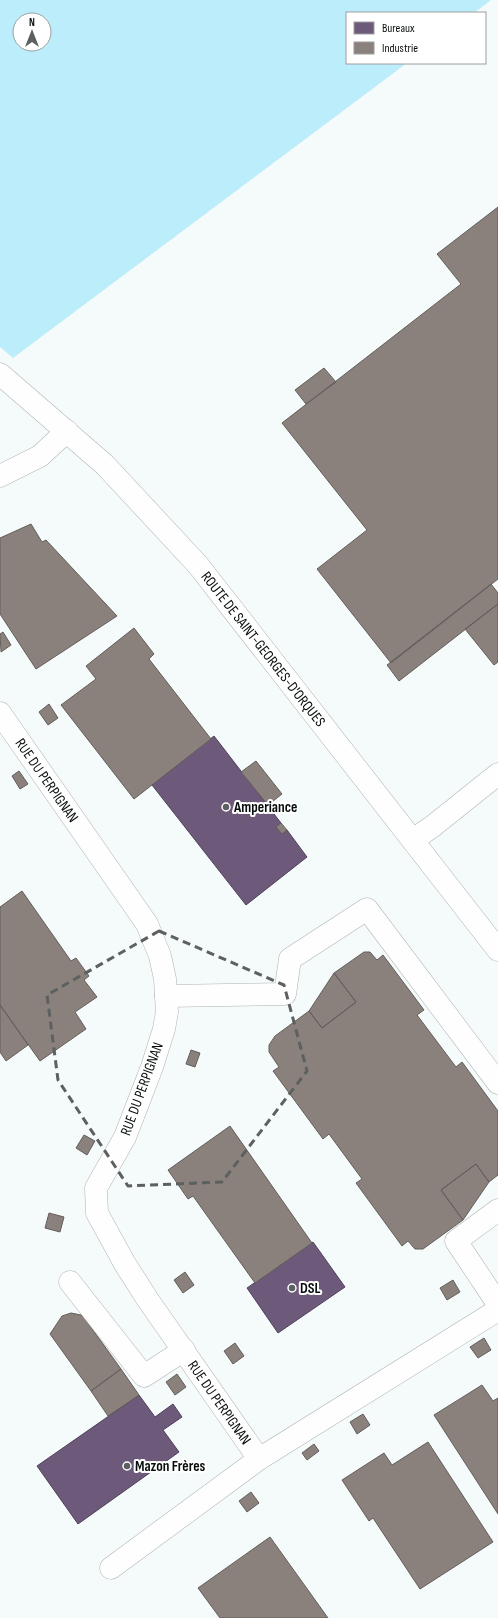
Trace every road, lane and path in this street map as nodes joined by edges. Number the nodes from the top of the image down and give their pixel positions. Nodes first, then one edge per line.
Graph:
1 (0, 374) edge
2 (67, 431) junction
3 (0, 476) edge
4 (0, 713) edge
5 (498, 774) edge
6 (413, 840) junction
7 (498, 950) edge
8 (166, 996) junction
9 (498, 1083) edge
10 (498, 1210) edge
11 (70, 1282) dead end
12 (498, 1304) edge
13 (498, 1310) edge
14 (184, 1350) junction
15 (259, 1459) junction
16 (111, 1568) dead end

1 - 2 street, ROUTE DE SAINT-GEORGES-D'ORQUES
2 - 3 street
2 - 6 street, ROUTE DE SAINT-GEORGES-D'ORQUES
4 - 8 street, RUE DU PERPIGNAN
5 - 6 street
6 - 7 street, ROUTE DE SAINT-GEORGES-D'ORQUES
8 - 9 street
8 - 14 street, RUE DU PERPIGNAN
10 - 12 street
11 - 14 street
13 - 15 street, RUE DU PERPIGNAN
14 - 15 street, RUE DU PERPIGNAN
15 - 16 street, RUE DU PERPIGNAN

